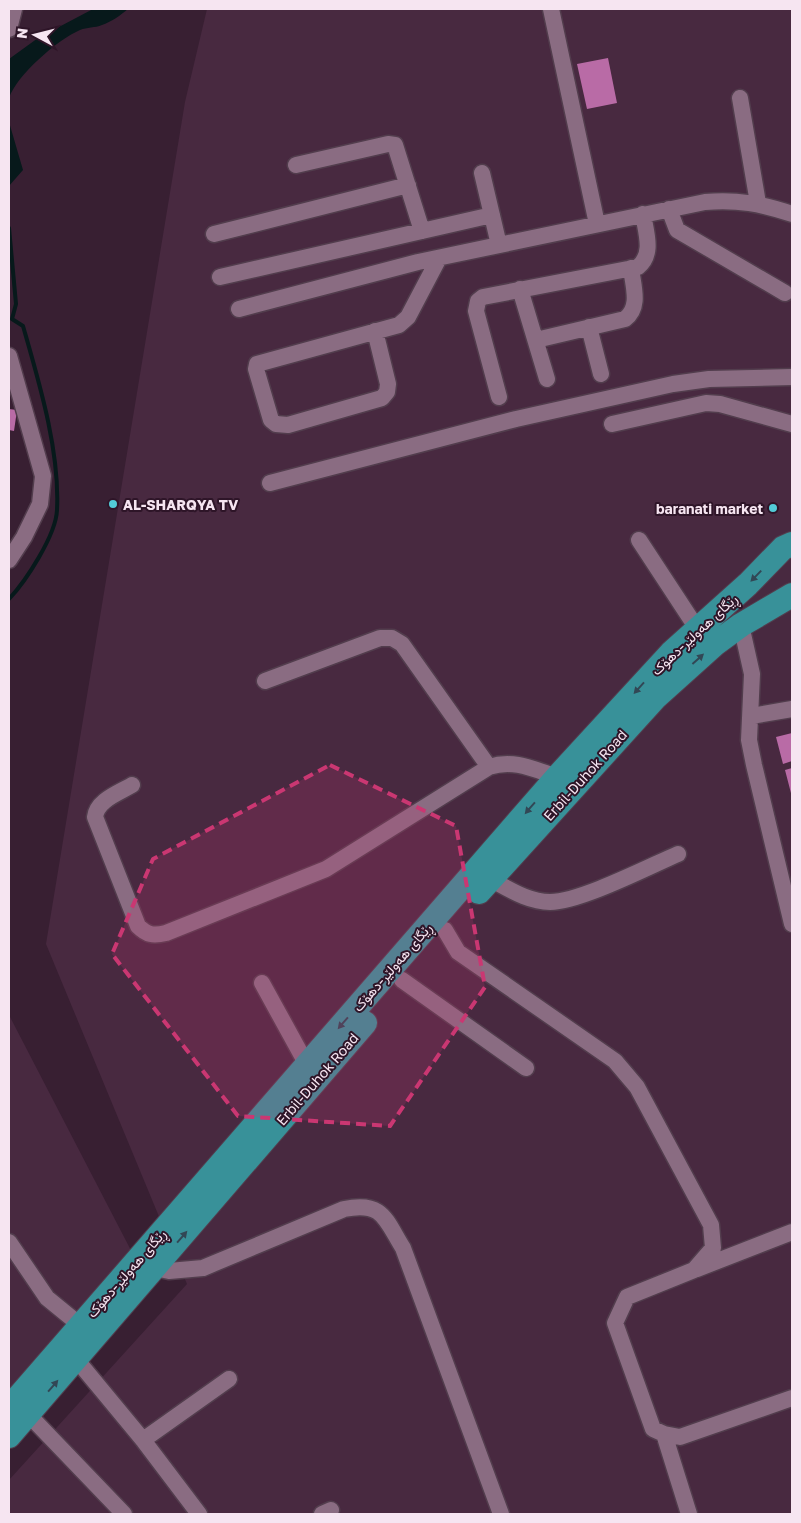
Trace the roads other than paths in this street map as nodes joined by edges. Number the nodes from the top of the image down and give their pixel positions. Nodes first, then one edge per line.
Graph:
1 (14, 9) edge
2 (551, 9) edge
3 (9, 28) edge
4 (740, 98) dead end
5 (296, 165) dead end
6 (482, 173) dead end
7 (408, 184) junction
8 (758, 203) junction
9 (669, 209) junction
10 (643, 214) junction
11 (792, 214) edge
12 (492, 215) junction
13 (597, 224) junction
14 (422, 231) junction
15 (214, 234) dead end
16 (499, 245) junction
17 (439, 258) junction
18 (631, 268) junction
19 (220, 277) dead end
20 (520, 289) junction
21 (785, 293) dead end
22 (239, 309) dead end
23 (589, 328) junction
24 (375, 331) junction
25 (536, 340) junction
26 (9, 356) edge
27 (601, 374) dead end
28 (792, 377) edge
29 (547, 379) dead end
30 (499, 397) dead end
31 (612, 424) dead end
32 (792, 424) edge
33 (270, 483) dead end
34 (639, 540) dead end
35 (792, 544) edge
36 (9, 560) edge
37 (792, 595) edge
38 (741, 625) junction
39 (698, 630) junction
40 (265, 682) dead end
41 (792, 710) edge
42 (751, 716) junction
43 (489, 767) junction
44 (557, 777) junction
45 (132, 785) dead end
46 (678, 854) dead end
47 (490, 879) junction
48 (792, 924) edge
49 (445, 930) junction
50 (402, 980) junction
51 (262, 983) dead end
52 (307, 1065) junction
53 (526, 1068) dead end
54 (792, 1232) edge
55 (9, 1242) edge
56 (155, 1268) junction
57 (694, 1270) junction
58 (80, 1325) junction
59 (76, 1359) junction
60 (229, 1378) dead end
61 (792, 1398) edge
62 (19, 1411) edge
63 (664, 1434) junction
64 (9, 1436) edge
65 (143, 1440) junction
66 (124, 1514) edge
67 (199, 1514) edge
68 (501, 1514) edge
69 (690, 1514) edge

1 - 3 street
2 - 13 street
4 - 8 street
5 - 7 street
6 - 12 street
7 - 14 street
7 - 15 street
8 - 9 street
8 - 11 street
9 - 10 street
9 - 21 street
10 - 13 street
10 - 18 street
12 - 14 street
12 - 16 street
13 - 16 street
14 - 19 street
16 - 17 street
17 - 22 street
17 - 24 street
18 - 20 street
18 - 23 street
20 - 25 street
20 - 30 street
23 - 25 street
23 - 27 street
24 - 24 street
25 - 29 street
26 - 36 street
28 - 33 street
31 - 32 street
34 - 39 street
35 -> 39 highway, ڕێگای هەولێر-دهۆک
37 - 38 highway, Erbil-Duhok Road
38 - 42 street
47 -> 38 highway, Erbil-Duhok Road
39 -> 44 highway, ڕێگای هەولێر-دهۆک
40 - 43 street
41 - 42 street
42 - 48 street
43 - 44 street
43 - 45 street
44 -> 52 highway, ڕێگای هەولێر-دهۆک
46 - 47 street
47 - 49 highway, Erbil-Duhok Road
49 - 50 highway, Erbil-Duhok Road
49 - 57 street
50 - 53 street
56 -> 50 highway, Erbil-Duhok Road
51 - 52 street
52 - 58 highway, ڕێگای هەولێر-دهۆک
54 - 57 street
55 - 58 street
56 - 59 highway, Erbil-Duhok Road
56 - 68 street
57 - 63 street
58 - 62 highway, ڕێگای هەولێر-دهۆک
62 -> 59 highway, Erbil-Duhok Road
59 - 65 street
60 - 65 street
61 - 63 street
62 - 64 highway, Erbil-Duhok Road
62 - 66 street
63 - 69 street
65 - 67 street

